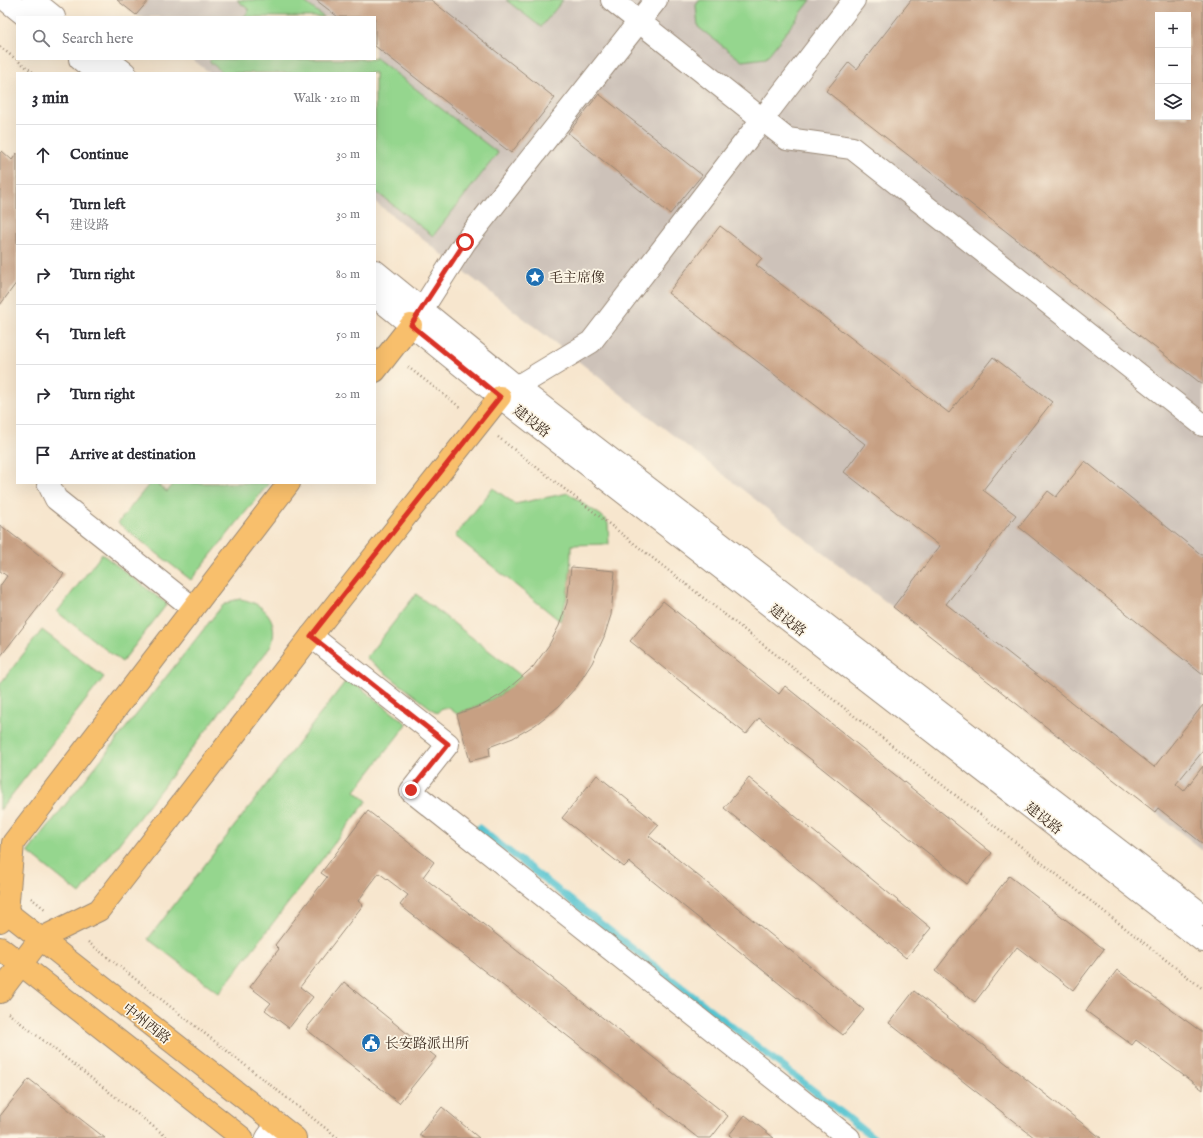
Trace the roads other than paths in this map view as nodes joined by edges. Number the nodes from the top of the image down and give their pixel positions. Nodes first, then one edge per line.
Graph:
1 (6, 0) edge
2 (33, 0) edge
3 (612, 0) edge
4 (656, 0) edge
5 (854, 0) edge
6 (26, 16) edge
7 (53, 16) edge
8 (639, 21) junction
9 (81, 60) edge
10 (108, 60) edge
11 (96, 72) edge
12 (124, 72) edge
13 (763, 119) junction
14 (376, 272) edge
15 (376, 296) edge
16 (417, 317) junction
17 (376, 370) edge
18 (508, 392) junction
19 (1203, 425) edge
20 (48, 484) edge
21 (288, 484) edge
22 (193, 608) junction
23 (311, 636) junction
24 (2, 914) edge
25 (1203, 915) edge
26 (40, 939) junction
27 (1203, 941) edge
28 (0, 948) edge
29 (22, 964) junction
30 (3, 1001) edge
31 (272, 1131) edge
32 (242, 1138) edge
33 (295, 1138) edge
34 (849, 1138) edge

1 - 6 street
2 - 7 street
3 - 8 street
4 - 8 street
5 - 13 street
8 - 13 street
8 - 16 street
9 - 11 street
10 - 12 street
13 - 18 street
13 - 19 street
14 - 16 street, 建设路
15 - 16 street, 建设路
16 - 17 main road
16 - 18 street, 建设路
18 - 23 main road
18 - 25 street, 建设路
18 - 27 street, 建设路
20 - 22 street
21 - 22 main road
22 - 24 main road
23 - 26 main road
23 - 34 street
24 - 26 main road, 中州西路
26 - 29 main road
26 - 31 main road, 中州西路
28 - 29 main road
29 - 30 main road
29 - 32 main road
31 - 33 main road, 中州西路

